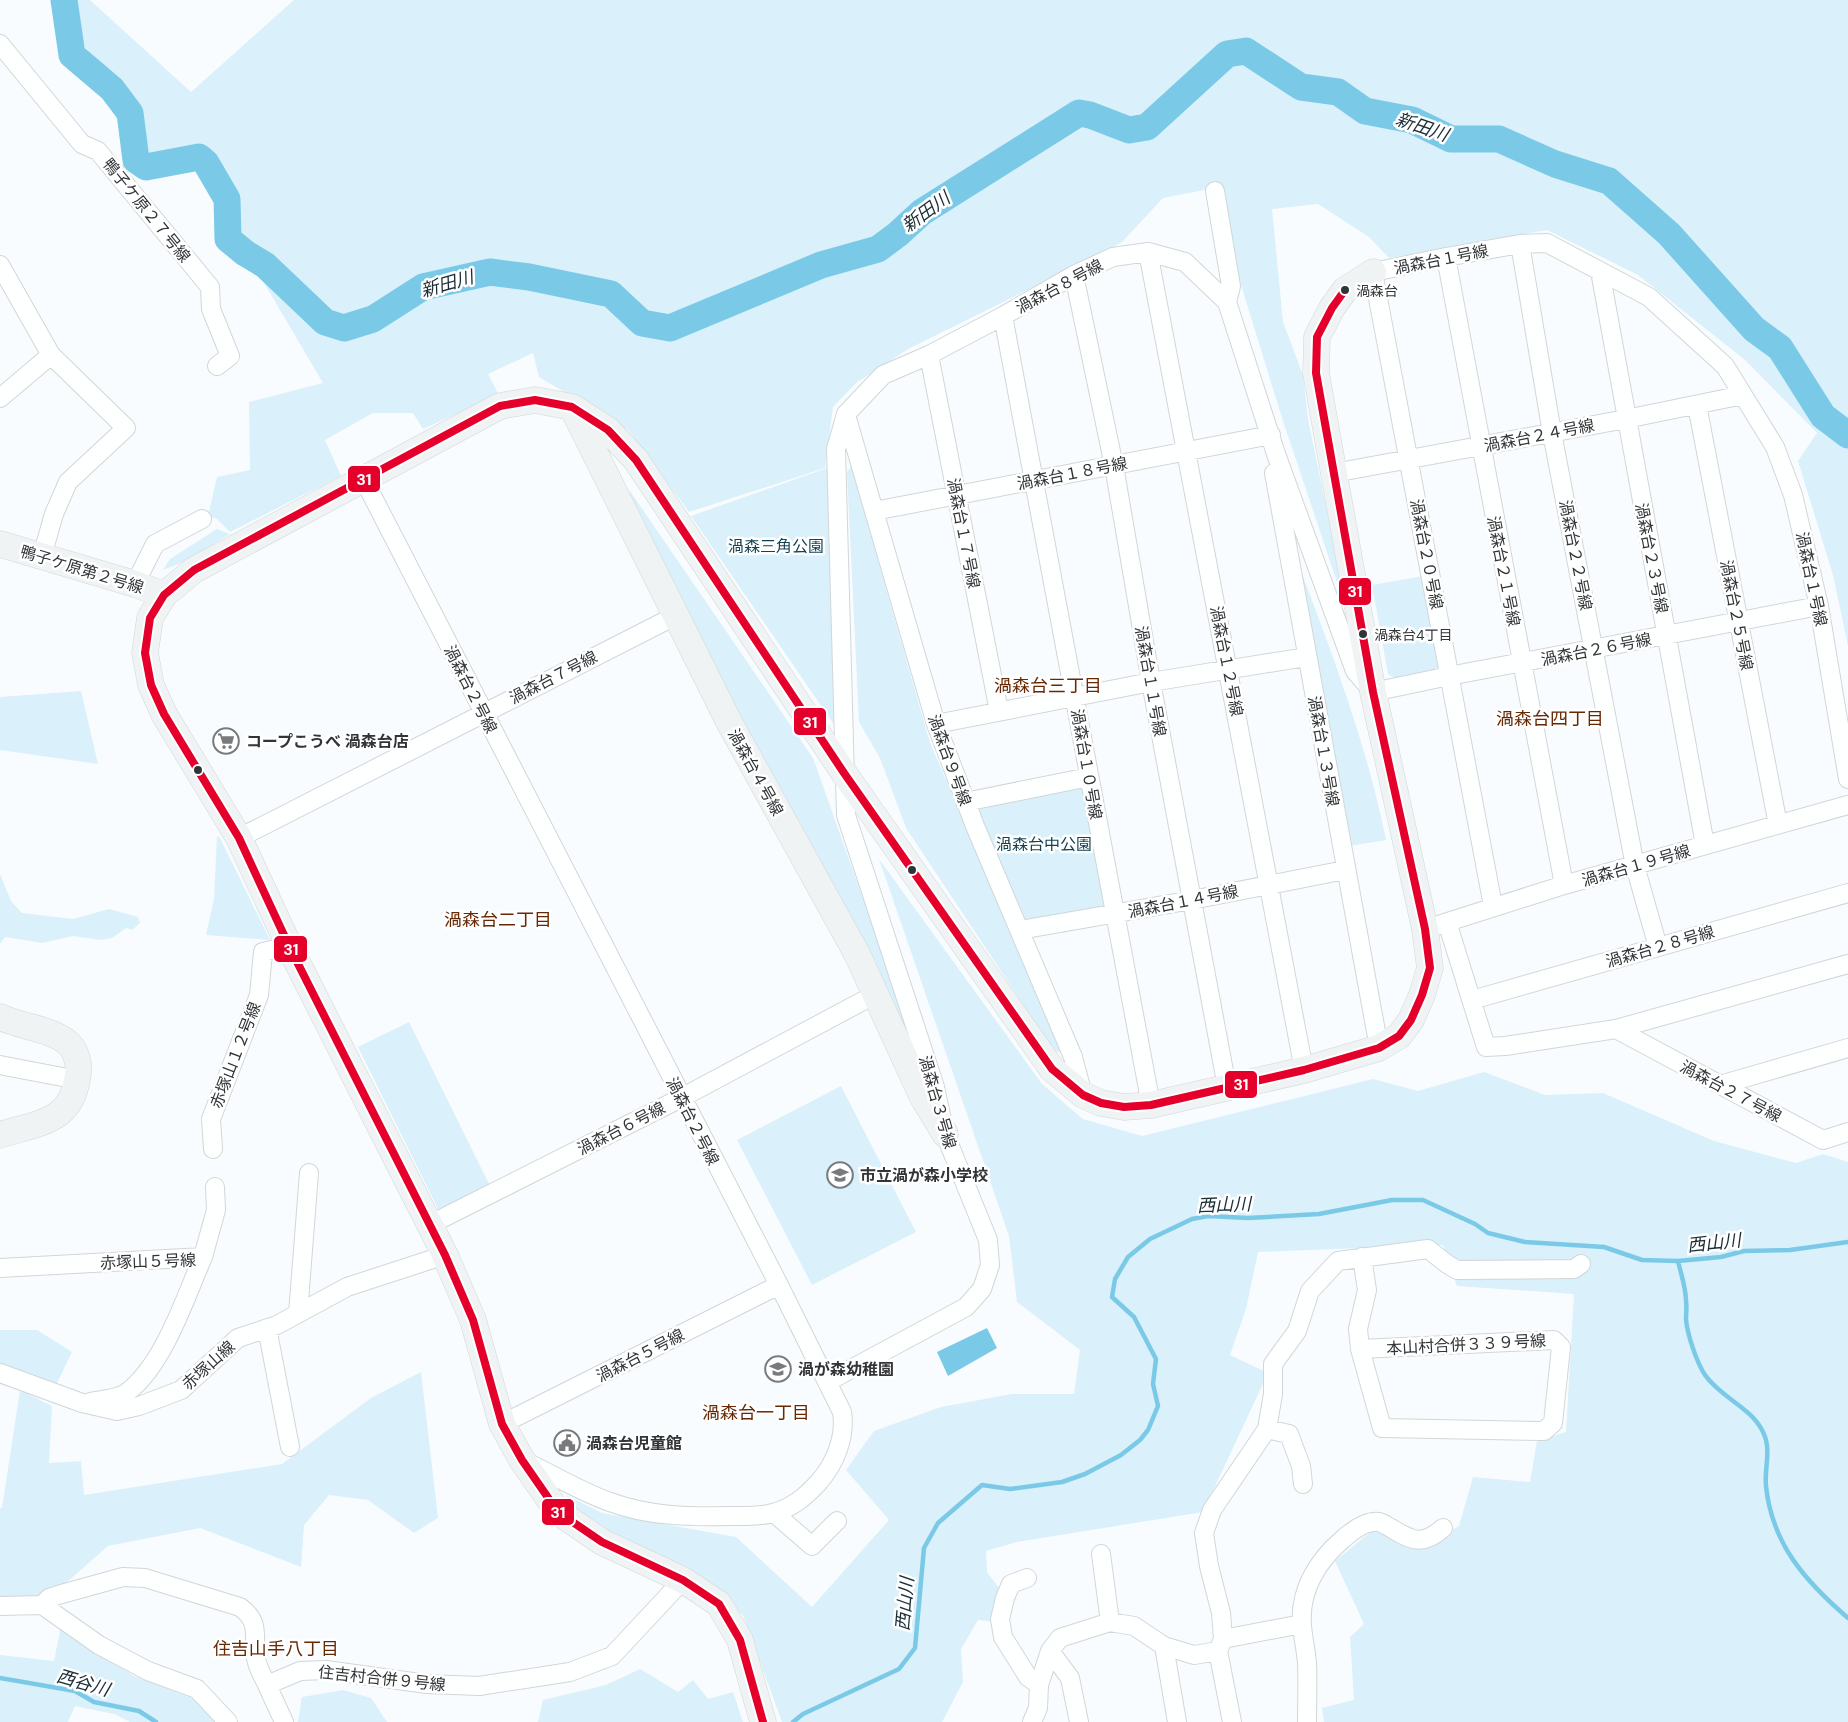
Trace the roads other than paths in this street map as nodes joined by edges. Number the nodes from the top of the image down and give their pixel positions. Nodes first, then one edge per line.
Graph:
1 (0, 44) edge
2 (1215, 191) dead end
3 (1520, 244) junction
4 (1148, 252) junction
5 (1446, 257) junction
6 (0, 265) edge
7 (1373, 272) junction
8 (1600, 272) junction
9 (1074, 275) junction
10 (1227, 302) junction
11 (1003, 316) junction
12 (51, 355) junction
13 (929, 355) junction
14 (218, 366) dead end
15 (1743, 395) junction
16 (0, 398) edge
17 (1696, 405) junction
18 (572, 407) junction
19 (846, 414) junction
20 (1626, 419) junction
21 (1552, 433) junction
22 (1270, 435) junction
23 (1481, 446) junction
24 (1188, 452) junction
25 (1276, 454) junction
26 (1409, 458) junction
27 (1114, 466) junction
28 (1334, 472) junction
29 (363, 478) junction
30 (1034, 481) junction
31 (957, 495) junction
32 (874, 511) junction
33 (202, 519) dead end
34 (0, 544) edge
35 (42, 556) junction
36 (135, 584) junction
37 (164, 595) junction
38 (1819, 606) junction
39 (675, 616) junction
40 (1738, 622) junction
41 (1667, 635) junction
42 (1594, 650) junction
43 (1306, 657) junction
44 (1522, 663) junction
45 (1228, 670) junction
46 (1449, 676) junction
47 (1151, 682) junction
48 (1373, 692) junction
49 (1075, 697) junction
50 (999, 711) junction
51 (483, 712) junction
52 (936, 724) junction
53 (844, 773) junction
54 (1089, 777) junction
55 (1848, 779) edge
56 (965, 802) junction
57 (1848, 805) edge
58 (1778, 825) junction
59 (239, 838) junction
60 (1705, 845) junction
61 (1635, 866) junction
62 (1345, 870) junction
63 (1269, 884) junction
64 (1564, 885) junction
65 (1848, 892) edge
66 (1192, 900) junction
67 (1493, 906) junction
68 (1114, 913) junction
69 (1436, 926) junction
70 (1020, 930) junction
71 (289, 946) junction
72 (1658, 947) junction
73 (1848, 964) edge
74 (874, 995) junction
75 (1472, 1000) junction
76 (0, 1017) edge
77 (1616, 1029) junction
78 (1379, 1048) junction
79 (1848, 1048) edge
80 (0, 1065) edge
81 (1304, 1070) junction
82 (78, 1080) junction
83 (1720, 1085) junction
84 (1227, 1087) junction
85 (1083, 1095) junction
86 (681, 1098) junction
87 (1151, 1105) junction
88 (1848, 1132) edge
89 (945, 1134) junction
90 (0, 1136) edge
91 (213, 1149) dead end
92 (309, 1173) dead end
93 (215, 1186) dead end
94 (429, 1225) junction
95 (445, 1255) junction
96 (203, 1257) junction
97 (1362, 1257) junction
98 (1581, 1264) dead end
99 (0, 1268) edge
100 (779, 1286) junction
101 (298, 1314) junction
102 (267, 1328) junction
103 (1360, 1349) junction
104 (0, 1373) edge
105 (827, 1382) junction
106 (82, 1403) junction
107 (502, 1424) junction
108 (1267, 1429) junction
109 (290, 1447) dead end
110 (522, 1460) junction
111 (1303, 1484) dead end
112 (774, 1513) junction
113 (1443, 1528) dead end
114 (834, 1532) dead end
115 (1101, 1554) dead end
116 (1027, 1578) dead end
117 (683, 1580) junction
118 (42, 1605) junction
119 (0, 1606) edge
120 (1110, 1622) junction
121 (1302, 1624) junction
122 (1221, 1645) junction
123 (1164, 1646) junction
124 (1050, 1651) junction
125 (267, 1684) junction
126 (1039, 1684) junction
127 (761, 1716) edge
128 (228, 1722) edge
129 (284, 1722) edge
130 (1032, 1722) edge
131 (1079, 1722) edge
132 (1177, 1722) edge
133 (1232, 1722) edge
134 (1307, 1722) edge

1 - 14 street, 鴨子ケ原２７号線
2 - 10 street
3 - 5 street, 渦森台１号線
3 - 8 street, 渦森台１号線
3 - 21 street, 渦森台２２号線
4 - 9 street, 渦森台８号線
4 - 10 street, 渦森台８号線
4 - 24 street, 渦森台１２号線
5 - 7 street, 渦森台１号線
5 - 23 street, 渦森台２１号線
6 - 12 street
7 - 26 street, 渦森台２０号線
7 - 28 street, 渦森台１号線
8 - 15 street, 渦森台１号線
8 - 20 street, 渦森台２３号線
9 - 11 street, 渦森台８号線
9 - 27 street, 渦森台１１号線
10 - 22 street, 渦森台８号線
11 - 13 street, 渦森台８号線
11 - 30 street, 渦森台１０号線
12 - 16 street
12 - 35 street
13 - 19 street, 渦森台８号線
13 - 31 street, 渦森台１７号線
15 - 17 street, 渦森台２４号線
15 - 38 street, 渦森台１号線
17 - 20 street, 渦森台２４号線
17 - 40 street, 渦森台２５号線
18 - 29 street, 渦森台１号線
18 - 39 street, 渦森台４号線
18 - 53 street, 渦森台１号線
19 - 32 street, 渦森台９号線
19 - 53 street, 渦森台８号線
20 - 21 street, 渦森台２４号線
20 - 41 street, 渦森台２３号線
21 - 23 street, 渦森台２４号線
21 - 42 street, 渦森台２２号線
22 - 24 street, 渦森台１８号線
22 - 25 street, 渦森台８号線
23 - 26 street, 渦森台２４号線
23 - 44 street, 渦森台２１号線
24 - 27 street, 渦森台１８号線
24 - 45 street, 渦森台１２号線
25 - 43 street, 渦森台１３号線
25 - 48 street, 渦森台８号線
26 - 28 street, 渦森台２４号線
26 - 46 street, 渦森台２０号線
27 - 30 street, 渦森台１８号線
27 - 47 street, 渦森台１１号線
28 - 48 street, 渦森台１号線
29 - 37 street, 渦森台１号線
29 - 51 street, 渦森台２号線
30 - 31 street, 渦森台１８号線
30 - 49 street, 渦森台１０号線
31 - 32 street, 渦森台１８号線
31 - 50 street, 渦森台１７号線
32 - 52 street, 渦森台９号線
33 - 36 street
34 - 35 street, 鴨子ケ原第２号線
35 - 36 street, 鴨子ケ原第２号線
36 - 37 street, 鴨子ケ原第２号線
37 - 59 street, 渦森台１号線
38 - 40 street, 渦森台２６号線
38 - 55 street, 渦森台１号線
39 - 51 street, 渦森台７号線
39 - 74 street, 渦森台４号線
40 - 41 street, 渦森台２６号線
40 - 58 street, 渦森台２５号線
41 - 42 street, 渦森台２６号線
41 - 60 street, 渦森台２３号線
42 - 44 street, 渦森台２６号線
42 - 61 street, 渦森台２２号線
43 - 45 street
43 - 62 street, 渦森台１３号線
44 - 46 street, 渦森台２６号線
44 - 64 street, 渦森台２１号線
45 - 47 street
45 - 63 street, 渦森台１２号線
46 - 48 street, 渦森台２６号線
46 - 67 street, 渦森台２０号線
47 - 49 street
47 - 66 street, 渦森台１１号線
48 - 69 street, 渦森台１号線
49 - 50 street
49 - 54 street, 渦森台１０号線
50 - 52 street
51 - 59 street, 渦森台７号線
51 - 86 street, 渦森台２号線
52 - 56 street, 渦森台９号線
53 - 85 street, 渦森台１号線
53 - 89 street, 渦森台３号線
54 - 56 street
54 - 68 street, 渦森台１０号線
56 - 70 street, 渦森台９号線
57 - 58 street, 渦森台１９号線
58 - 60 street, 渦森台１９号線
59 - 71 street, 渦森台１号線
60 - 61 street, 渦森台１９号線
61 - 64 street, 渦森台１９号線
61 - 72 street, 渦森台２２号線
62 - 63 street, 渦森台１４号線
62 - 78 street, 渦森台１３号線
63 - 66 street, 渦森台１４号線
63 - 81 street, 渦森台１２号線
64 - 67 street, 渦森台１９号線
65 - 72 street, 渦森台２８号線
66 - 68 street, 渦森台１４号線
66 - 84 street, 渦森台１１号線
67 - 69 street, 渦森台１９号線
68 - 70 street, 渦森台１４号線
68 - 87 street, 渦森台１０号線
69 - 75 street
69 - 78 street, 渦森台１号線
70 - 85 street, 渦森台９号線
71 - 91 street, 赤塚山１２号線
71 - 94 street, 渦森台１号線
72 - 75 street, 渦森台２８号線
73 - 77 street
74 - 86 street, 渦森台６号線
74 - 89 street, 渦森台４号線
75 - 77 street
76 - 82 street
77 - 83 street, 渦森台２７号線
78 - 81 street, 渦森台１号線
79 - 83 street
80 - 82 street
81 - 84 street, 渦森台１号線
82 - 90 street
83 - 88 street, 渦森台２７号線
84 - 87 street, 渦森台１号線
85 - 87 street, 渦森台１号線
86 - 94 street, 渦森台６号線
86 - 100 street, 渦森台２号線
89 - 105 street, 渦森台３号線
92 - 101 street
93 - 96 street
94 - 95 street, 渦森台１号線
95 - 101 street, 赤塚山線
95 - 107 street, 渦森台１号線
96 - 99 street, 赤塚山５号線
96 - 106 street, 赤塚山５号線
97 - 98 street
97 - 103 street, 本山村合併３３９号線
97 - 108 street
100 - 105 street, 渦森台２号線
100 - 107 street, 渦森台５号線
101 - 102 street, 赤塚山線
102 - 106 street, 赤塚山線
102 - 109 street
103 - 103 street, 本山村合併３３９号線
104 - 106 street, 赤塚山線
105 - 112 street, 渦森台２号線
107 - 110 street, 渦森台１号線
108 - 111 street
108 - 122 street
110 - 112 street, 渦森台２号線
110 - 117 street, 渦森台１号線
112 - 114 street
113 - 121 street
115 - 120 street
116 - 126 street
117 - 125 street, 住吉村合併９号線
117 - 127 street, 渦森台１号線
118 - 119 street
118 - 125 street
118 - 128 street
120 - 123 street
120 - 124 street
121 - 122 street
121 - 134 street
122 - 123 street
122 - 133 street
123 - 132 street
124 - 126 street
124 - 131 street
125 - 129 street
126 - 130 street

